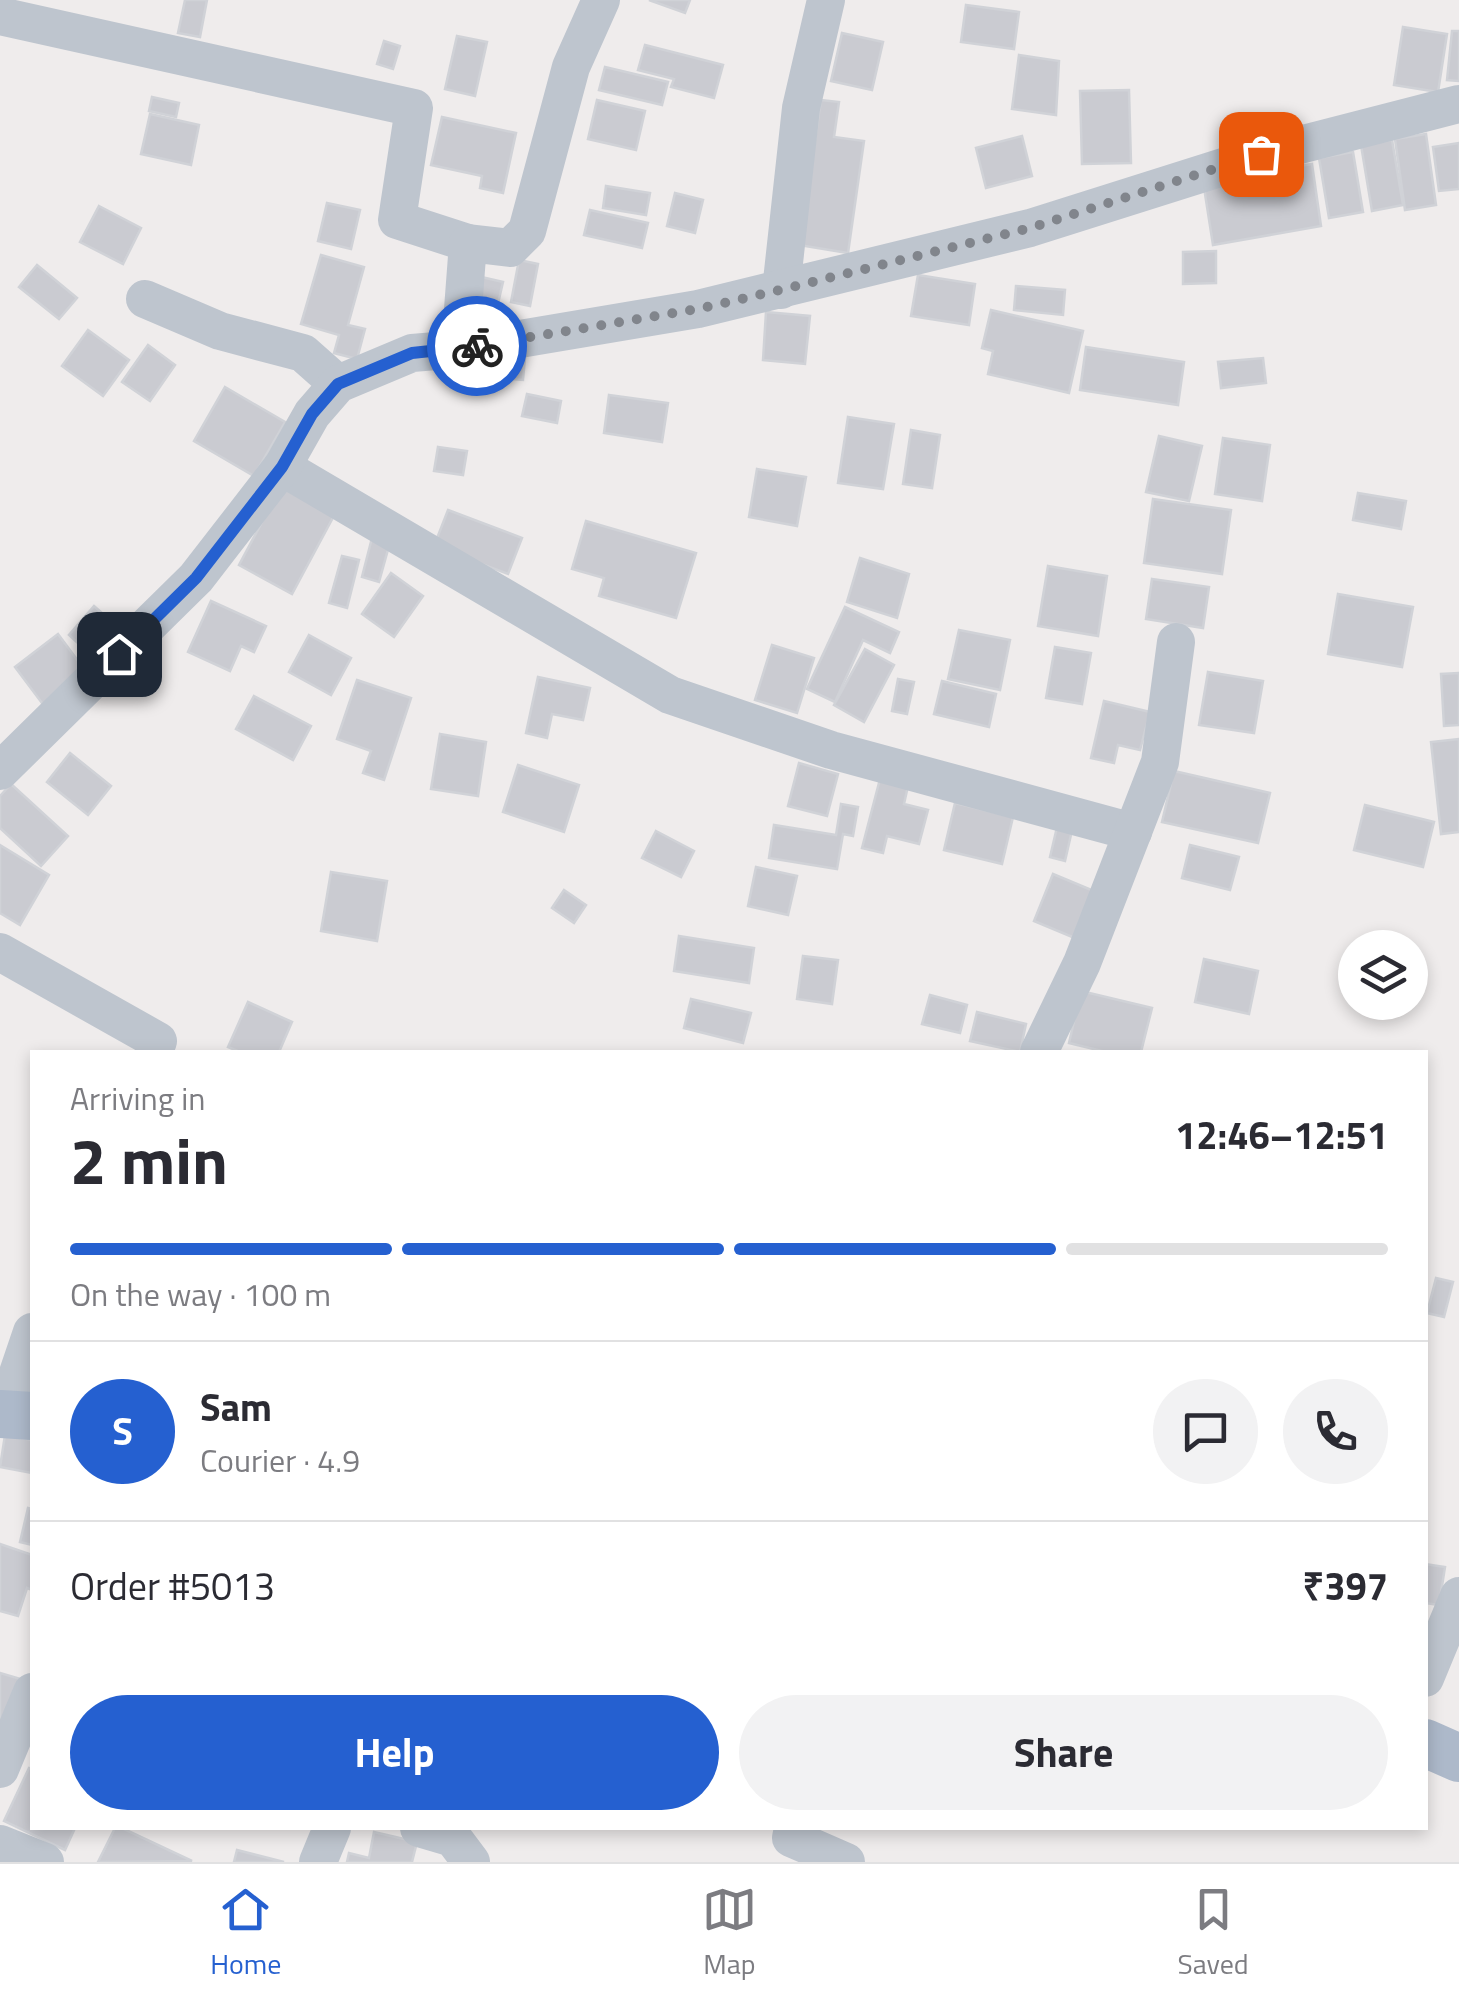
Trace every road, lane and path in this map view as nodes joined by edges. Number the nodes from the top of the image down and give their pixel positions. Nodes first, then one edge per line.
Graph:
1 (601, 0) edge
2 (826, 0) edge
3 (0, 16) edge
4 (1459, 104) edge
5 (468, 244) junction
6 (780, 290) junction
7 (146, 299) dead end
8 (460, 349) junction
9 (338, 384) junction
10 (282, 467) junction
11 (1176, 642) dead end
12 (0, 771) edge
13 (1133, 832) junction
14 (0, 952) edge
15 (155, 1050) edge
16 (1040, 1050) edge
17 (30, 1340) edge
18 (12, 1415) edge
19 (1459, 1596) edge
20 (1428, 1671) edge
21 (30, 1697) edge
22 (1428, 1744) edge
23 (1459, 1758) edge
24 (0, 1768) edge
25 (331, 1830) edge
26 (426, 1830) edge
27 (793, 1830) edge
28 (0, 1844) edge
29 (45, 1862) edge
30 (318, 1862) edge
31 (471, 1862) edge
32 (846, 1862) edge

1 - 5 street
2 - 6 street
3 - 5 street
4 - 6 street
5 - 8 street
6 - 8 street
7 - 9 street
8 - 9 street
9 - 10 street
10 - 12 street
10 - 13 street
11 - 13 street
13 - 16 street
14 - 15 street
17 - 18 street
19 - 20 street
21 - 24 street
22 - 23 main road
25 - 30 street
26 - 31 street
27 - 32 street
28 - 29 street

